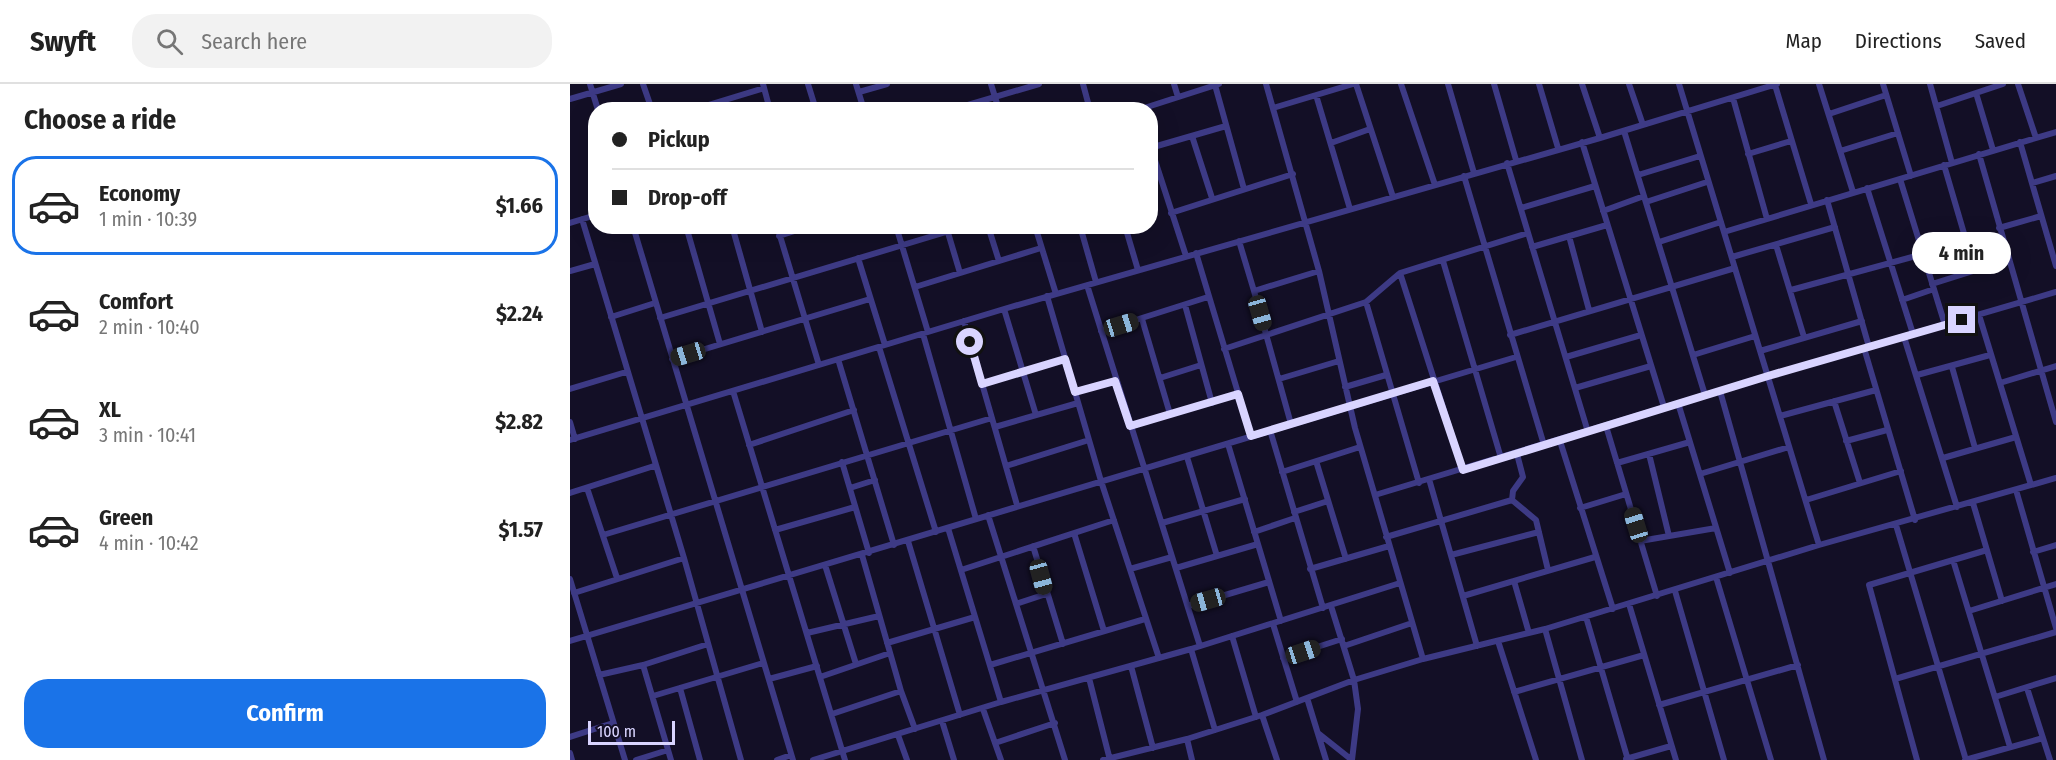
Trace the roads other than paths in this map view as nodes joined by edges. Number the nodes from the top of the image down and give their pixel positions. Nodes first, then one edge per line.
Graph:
1 (590, 84) edge
2 (621, 84) edge
3 (643, 84) edge
4 (808, 84) edge
5 (856, 84) edge
6 (887, 84) edge
7 (991, 84) edge
8 (1038, 84) edge
9 (1083, 84) edge
10 (1174, 84) edge
11 (1266, 84) edge
12 (1355, 84) edge
13 (1401, 84) edge
14 (1448, 84) edge
15 (1494, 84) edge
16 (1539, 84) edge
17 (1582, 84) edge
18 (1629, 84) edge
19 (1679, 84) edge
20 (1776, 84) edge
21 (1819, 84) edge
22 (1883, 84) edge
23 (1930, 84) edge
24 (2003, 84) edge
25 (2018, 84) edge
26 (1217, 85) edge
27 (764, 86) edge
28 (592, 92) junction
29 (859, 92) junction
30 (1976, 93) junction
31 (1316, 95) junction
32 (1886, 95) junction
33 (995, 97) junction
34 (1178, 97) junction
35 (1733, 98) junction
36 (570, 99) edge
37 (595, 102) edge
38 (649, 102) edge
39 (716, 102) edge
40 (768, 102) edge
41 (814, 102) edge
42 (862, 102) edge
43 (978, 102) edge
44 (997, 102) edge
45 (1088, 102) edge
46 (1158, 104) edge
47 (1937, 106) junction
48 (1273, 108) junction
49 (1687, 112) junction
50 (1829, 114) junction
51 (1643, 125) junction
52 (1226, 126) junction
53 (1370, 129) junction
54 (1624, 131) junction
55 (2056, 132) edge
56 (1898, 134) junction
57 (1192, 136) junction
58 (1600, 138) junction
59 (2036, 138) junction
60 (1791, 141) junction
61 (1582, 142) junction
62 (2020, 142) junction
63 (1331, 143) junction
64 (1158, 146) edge
65 (1558, 148) junction
66 (1993, 150) junction
67 (1840, 151) junction
68 (1748, 154) junction
69 (1979, 154) junction
70 (1700, 156) junction
71 (1516, 160) junction
72 (1507, 163) junction
73 (1952, 163) junction
74 (1944, 165) junction
75 (1158, 171) edge
76 (1474, 172) junction
77 (1293, 174) junction
78 (1638, 175) junction
79 (1464, 176) junction
80 (1911, 176) junction
81 (2056, 176) edge
82 (1900, 179) junction
83 (1707, 182) junction
84 (2032, 183) junction
85 (1435, 185) junction
86 (1595, 186) junction
87 (1867, 188) junction
88 (1244, 189) junction
89 (1853, 192) junction
90 (1393, 197) junction
91 (1212, 198) junction
92 (1645, 199) junction
93 (1827, 200) junction
94 (1811, 204) junction
95 (1521, 208) junction
96 (1350, 209) junction
97 (1603, 211) junction
98 (1171, 213) junction
99 (2041, 216) junction
100 (588, 217) edge
101 (582, 219) junction
102 (1767, 219) junction
103 (1306, 222) junction
104 (1721, 222) junction
105 (570, 223) edge
106 (1607, 225) junction
107 (1835, 227) junction
108 (2000, 228) junction
109 (1528, 232) junction
110 (1724, 232) junction
111 (635, 234) edge
112 (688, 234) edge
113 (734, 234) edge
114 (786, 234) edge
115 (899, 234) edge
116 (933, 234) edge
117 (948, 234) edge
118 (991, 234) edge
119 (1037, 234) edge
120 (1082, 234) edge
121 (1127, 234) edge
122 (780, 236) joint
123 (1569, 236) junction
124 (1239, 241) junction
125 (1659, 242) junction
126 (902, 245) junction
127 (1776, 245) junction
128 (1485, 247) junction
129 (1532, 247) junction
130 (1041, 248) junction
131 (1196, 253) junction
132 (1923, 254) junction
133 (1186, 256) junction
134 (1732, 257) junction
135 (858, 258) junction
136 (2008, 260) junction
137 (999, 261) junction
138 (1443, 261) junction
139 (1891, 263) junction
140 (595, 264) junction
141 (2056, 266) edge
142 (1735, 268) junction
143 (1138, 270) junction
144 (1319, 271) junction
145 (1975, 271) junction
146 (570, 272) edge
147 (960, 273) junction
148 (1400, 273) junction
149 (1849, 273) junction
150 (792, 278) junction
151 (1096, 282) junction
152 (1088, 285) junction
153 (1671, 286) junction
154 (1933, 286) junction
155 (915, 287) junction
156 (1791, 290) junction
157 (751, 291) junction
158 (1254, 291) junction
159 (2056, 292) edge
160 (1056, 294) junction
161 (1047, 296) junction
162 (1208, 297) junction
163 (1629, 298) junction
164 (870, 299) junction
165 (1902, 300) junction
166 (1366, 302) junction
167 (655, 303) junction
168 (708, 303) junction
169 (2020, 303) junction
170 (1185, 305) junction
171 (1004, 309) junction
172 (1589, 310) junction
173 (1329, 315) junction
174 (1979, 315) junction
175 (611, 316) junction
176 (660, 318) junction
177 (1142, 319) junction
178 (805, 320) junction
179 (964, 321) junction
180 (1555, 321) junction
181 (1862, 321) junction
182 (1945, 325) junction
183 (1101, 331) junction
184 (762, 332) junction
185 (926, 333) junction
186 (1266, 334) junction
187 (1913, 334) junction
188 (1510, 335) junction
189 (1641, 335) junction
190 (1755, 336) junction
191 (1804, 337) junction
192 (1904, 337) junction
193 (720, 344) junction
194 (882, 346) junction
195 (1867, 347) junction
196 (1224, 349) junction
197 (1760, 351) junction
198 (1693, 355) junction
199 (1990, 355) junction
200 (1516, 357) junction
201 (1566, 357) junction
202 (672, 359) junction
203 (838, 359) junction
204 (1065, 359) junction
205 (1339, 361) junction
206 (1201, 364) junction
207 (819, 365) junction
208 (1651, 366) junction
209 (2056, 366) edge
210 (1952, 367) junction
211 (1474, 368) junction
212 (2041, 371) junction
213 (626, 372) junction
214 (1023, 372) junction
215 (1386, 375) junction
216 (1917, 375) junction
217 (1768, 376) junction
218 (1160, 378) junction
219 (1279, 379) junction
220 (1115, 381) junction
221 (1433, 381) junction
222 (2000, 383) junction
223 (982, 384) junction
224 (1345, 387) junction
225 (1575, 388) junction
226 (570, 389) edge
227 (1876, 390) junction
228 (732, 391) junction
229 (1720, 391) junction
230 (1075, 392) junction
231 (1238, 394) junction
232 (1392, 394) junction
233 (1705, 395) junction
234 (1834, 401) junction
235 (1078, 403) junction
236 (1212, 403) junction
237 (1678, 403) junction
238 (686, 405) junction
239 (1350, 407) junction
240 (1664, 407) junction
241 (854, 410) junction
242 (1170, 414) junction
243 (1036, 415) junction
244 (1780, 416) junction
245 (992, 418) junction
246 (640, 419) junction
247 (570, 422) edge
248 (2056, 422) edge
249 (1291, 424) junction
250 (1130, 426) junction
251 (1605, 426) junction
252 (995, 427) junction
253 (951, 430) junction
254 (1270, 430) junction
255 (1887, 430) junction
256 (1588, 432) junction
257 (1251, 436) junction
258 (2016, 437) junction
259 (573, 439) edge
260 (1089, 440) junction
261 (1560, 441) junction
262 (1846, 441) junction
263 (1690, 442) junction
264 (909, 443) junction
265 (1228, 444) junction
266 (749, 445) junction
267 (1544, 445) junction
268 (1360, 447) junction
269 (1789, 447) junction
270 (1975, 448) junction
271 (1517, 453) junction
272 (868, 454) junction
273 (1649, 454) junction
274 (1187, 457) junction
275 (1501, 458) junction
276 (1943, 458) junction
277 (1316, 461) junction
278 (1741, 461) junction
279 (842, 462) junction
280 (1617, 463) junction
281 (654, 466) junction
282 (1006, 466) junction
283 (1143, 468) junction
284 (1463, 470) junction
285 (1901, 471) junction
286 (1282, 472) junction
287 (1700, 474) junction
288 (2056, 478) edge
289 (1429, 479) junction
290 (875, 480) junction
291 (1101, 482) junction
292 (1419, 483) junction
293 (1860, 483) junction
294 (2031, 485) junction
295 (762, 487) junction
296 (587, 488) junction
297 (850, 488) junction
298 (2016, 490) junction
299 (570, 493) edge
300 (1626, 494) junction
301 (1376, 495) junction
302 (1245, 500) junction
303 (1512, 500) junction
304 (1806, 500) junction
305 (715, 501) junction
306 (1328, 501) junction
307 (1973, 503) junction
308 (1017, 505) junction
309 (855, 507) junction
310 (1957, 507) junction
311 (1580, 508) junction
312 (1202, 511) junction
313 (670, 514) junction
314 (988, 514) junction
315 (1294, 515) junction
316 (976, 519) junction
317 (1114, 520) junction
318 (1915, 520) junction
319 (1442, 522) junction
320 (1162, 523) junction
321 (1896, 525) junction
322 (948, 528) junction
323 (1716, 528) junction
324 (775, 530) junction
325 (936, 532) junction
326 (1254, 532) junction
327 (1539, 532) junction
328 (1074, 533) junction
329 (603, 535) junction
330 (1669, 536) junction
331 (1386, 537) junction
332 (908, 541) junction
333 (1640, 541) junction
334 (1258, 544) junction
335 (894, 545) junction
336 (1819, 545) junction
337 (2056, 545) edge
338 (1033, 546) junction
339 (1389, 546) junction
340 (1987, 550) junction
341 (2034, 552) junction
342 (865, 554) junction
343 (1451, 555) junction
344 (1217, 556) junction
345 (1000, 557) junction
346 (1172, 557) junction
347 (1595, 557) junction
348 (684, 558) junction
349 (1346, 559) junction
350 (1953, 560) junction
351 (1768, 561) junction
352 (825, 565) junction
353 (1176, 568) junction
354 (1310, 569) junction
355 (961, 570) junction
356 (1130, 570) junction
357 (1548, 570) junction
358 (1730, 573) junction
359 (1909, 573) junction
360 (790, 576) junction
361 (617, 578) junction
362 (1716, 578) junction
363 (570, 579) edge
364 (1514, 581) junction
365 (1269, 582) junction
366 (1400, 582) junction
367 (2056, 585) edge
368 (2043, 588) junction
369 (742, 590) junction
370 (1675, 591) junction
371 (574, 593) junction
372 (1046, 594) junction
373 (1463, 596) junction
374 (1657, 596) junction
375 (2002, 601) junction
376 (697, 603) junction
377 (1016, 604) junction
378 (1629, 604) junction
379 (1188, 606) junction
380 (1331, 606) junction
381 (1323, 608) junction
382 (1613, 609) junction
383 (1969, 611) junction
384 (879, 616) junction
385 (975, 617) junction
386 (1586, 617) junction
387 (1145, 619) junction
388 (1281, 621) junction
389 (1412, 623) junction
390 (844, 624) junction
391 (1273, 624) junction
392 (933, 629) junction
393 (1545, 629) junction
394 (2056, 630) edge
395 (1104, 631) junction
396 (807, 633) junction
397 (1529, 633) junction
398 (588, 636) junction
399 (1232, 636) junction
400 (570, 641) edge
401 (1498, 641) junction
402 (1343, 642) junction
403 (887, 643) junction
404 (708, 644) junction
405 (1062, 644) junction
406 (1200, 646) junction
407 (1477, 646) junction
408 (1191, 649) junction
409 (890, 653) junction
410 (1031, 654) junction
411 (1982, 654) junction
412 (1644, 655) junction
413 (1159, 658) junction
414 (1283, 658) junction
415 (1423, 659) junction
416 (764, 663) junction
417 (856, 664) junction
418 (643, 665) junction
419 (990, 665) junction
420 (1798, 665) junction
421 (817, 666) junction
422 (1131, 666) junction
423 (1600, 666) junction
424 (1937, 667) junction
425 (599, 675) junction
426 (718, 677) junction
427 (820, 677) junction
428 (1089, 678) junction
429 (2056, 678) edge
430 (769, 679) junction
431 (1559, 679) junction
432 (1895, 679) junction
433 (1354, 680) junction
434 (1746, 680) junction
435 (680, 688) junction
436 (2027, 688) junction
437 (1045, 689) junction
438 (902, 691) junction
439 (1514, 692) junction
440 (1703, 693) junction
441 (653, 696) junction
442 (1995, 697) junction
443 (1307, 699) junction
444 (1001, 702) junction
445 (1297, 702) junction
446 (1659, 705) junction
447 (983, 709) junction
448 (832, 714) junction
449 (960, 715) junction
450 (1259, 716) junction
451 (942, 721) junction
452 (613, 723) junction
453 (1055, 723) junction
454 (915, 729) junction
455 (1215, 730) junction
456 (1318, 733) junction
457 (898, 735) junction
458 (570, 737) edge
459 (2043, 738) junction
460 (1187, 739) junction
461 (995, 743) junction
462 (1671, 746) junction
463 (2010, 747) junction
464 (1153, 748) junction
465 (668, 750) junction
466 (842, 751) junction
467 (570, 753) edge
468 (792, 758) edge
469 (1108, 759) edge
470 (572, 760) edge
471 (625, 760) edge
472 (636, 760) edge
473 (671, 760) edge
474 (700, 760) edge
475 (741, 760) edge
476 (777, 760) edge
477 (813, 760) edge
478 (845, 760) edge
479 (907, 760) edge
480 (954, 760) edge
481 (1001, 760) edge
482 (1065, 760) edge
483 (1192, 760) edge
484 (1276, 760) edge
485 (1326, 760) edge
486 (1536, 760) edge
487 (1582, 760) edge
488 (1627, 760) edge
489 (1676, 760) edge
490 (1724, 760) edge
491 (1771, 760) edge
492 (1824, 760) edge
493 (1917, 760) edge
494 (1965, 760) edge
495 (2050, 760) edge

1 - 28 street
2 - 28 street
3 - 38 street
4 - 41 street
5 - 29 street
6 - 29 street
7 - 33 street
8 - 33 street
9 - 45 street
10 - 34 street
11 - 48 street
12 - 31 street
12 - 53 street
13 - 85 street
14 - 76 street
15 - 71 street
16 - 65 street
17 - 58 street
18 - 51 street
19 - 49 street
20 - 35 street
20 - 60 street
21 - 50 street
22 - 32 street
23 - 47 street
24 - 30 street
25 - 59 street
26 - 34 street
26 - 52 street
27 - 39 street
27 - 40 street
28 - 36 street
28 - 37 street
29 - 42 street
30 - 47 street
30 - 66 street
31 - 48 street
31 - 63 street
32 - 50 street
32 - 56 street
33 - 43 street
33 - 44 street
34 - 46 street
35 - 49 street
35 - 68 street
47 - 73 street
48 - 77 street
49 - 51 street
49 - 70 street
50 - 67 street
51 - 54 street
52 - 57 street
52 - 88 street
53 - 63 street
53 - 90 street
54 - 58 street
54 - 78 street
55 - 59 street
56 - 67 street
56 - 80 street
57 - 64 street
57 - 91 street
58 - 61 street
59 - 62 street
60 - 68 street
60 - 94 street
61 - 65 street
61 - 86 street
62 - 66 street
62 - 84 street
63 - 96 street
65 - 71 street
66 - 69 street
67 - 89 street
68 - 102 street
69 - 73 street
69 - 108 street
70 - 78 street
70 - 83 street
71 - 72 street
72 - 76 street
72 - 95 street
73 - 74 street
74 - 80 street
74 - 145 street
75 - 98 street
76 - 79 street
77 - 88 street
77 - 103 street
78 - 92 street
79 - 85 street
79 - 128 street
80 - 82 street
81 - 84 street
82 - 87 street
82 - 132 street
83 - 92 street
83 - 104 street
84 - 99 street
85 - 90 street
86 - 95 street
86 - 97 street
87 - 89 street
87 - 139 street
88 - 91 street
89 - 93 street
90 - 96 street
91 - 98 street
92 - 97 street
92 - 125 street
93 - 94 street
93 - 107 street
94 - 102 street
95 - 109 street
96 - 103 street
97 - 106 street
98 - 133 street
99 - 108 street
99 - 141 street
100 - 101 street
101 - 105 street
101 - 140 street
102 - 110 street
103 - 124 street
103 - 144 street
104 - 110 street
104 - 125 street
106 - 123 street
106 - 163 street
107 - 127 street
107 - 149 street
108 - 136 street
109 - 128 street
109 - 129 street
110 - 134 street
111 - 167 street
112 - 168 street
113 - 157 street
114 - 122 street
115 - 126 street
116 - 126 street
117 - 147 street
118 - 137 street
119 - 130 street
120 - 151 street
121 - 143 street
122 - 150 street
123 - 129 street
123 - 172 street
124 - 131 street
124 - 158 street
125 - 153 street
126 - 135 street
126 - 155 street
127 - 134 street
127 - 156 street
128 - 138 street
128 - 188 street
129 - 180 street
130 - 137 street
130 - 160 street
131 - 133 street
131 - 162 street
132 - 139 street
132 - 154 street
133 - 143 street
134 - 142 street
135 - 150 street
135 - 164 street
136 - 145 street
136 - 169 street
137 - 147 street
138 - 148 street
138 - 211 street
139 - 149 street
139 - 165 street
140 - 146 street
140 - 175 street
142 - 153 street
142 - 190 street
143 - 151 street
144 - 158 street
144 - 173 street
145 - 154 street
147 - 155 street
148 - 166 street
148 - 221 street
149 - 156 street
149 - 181 street
150 - 157 street
150 - 178 street
151 - 152 street
152 - 160 street
152 - 183 street
153 - 163 street
153 - 198 street
154 - 165 street
154 - 182 street
155 - 185 street
156 - 191 street
157 - 168 street
157 - 184 street
158 - 186 street
159 - 169 street
160 - 161 street
161 - 171 street
161 - 204 street
162 - 170 street
162 - 196 street
163 - 172 street
163 - 189 street
164 - 178 street
164 - 194 street
165 - 187 street
166 - 173 street
166 - 215 street
167 - 175 street
167 - 176 street
168 - 176 street
168 - 193 street
169 - 174 street
169 - 212 street
170 - 177 street
170 - 206 street
171 - 179 street
171 - 214 street
172 - 180 street
173 - 186 street
173 - 205 street
174 - 182 street
174 - 199 street
175 - 213 street
176 - 202 street
177 - 183 street
177 - 218 street
178 - 184 street
178 - 207 street
179 - 185 street
179 - 223 street
180 - 188 street
180 - 201 street
181 - 191 street
181 - 195 street
182 - 187 street
183 - 220 street
184 - 193 street
185 - 194 street
185 - 253 street
186 - 196 street
186 - 219 street
187 - 192 street
188 - 200 street
189 - 201 street
189 - 208 street
190 - 197 street
190 - 198 street
191 - 197 street
192 - 195 street
192 - 216 street
193 - 202 street
194 - 203 street
194 - 264 street
195 - 217 street
195 - 227 street
196 - 231 street
197 - 217 street
198 - 233 street
199 - 210 street
199 - 222 street
200 - 211 street
200 - 267 street
201 - 225 street
202 - 238 street
203 - 207 street
203 - 241 street
204 - 214 street
204 - 230 street
205 - 219 street
205 - 224 street
206 - 218 street
206 - 236 street
207 - 228 street
208 - 225 street
208 - 240 street
209 - 212 street
210 - 216 street
210 - 270 street
211 - 221 street
211 - 275 street
212 - 222 street
212 - 248 street
213 - 226 street
213 - 246 street
214 - 223 street
214 - 243 street
215 - 224 street
215 - 232 street
216 - 276 street
217 - 229 street
217 - 244 street
218 - 242 street
219 - 249 street
220 - 230 street
220 - 250 street
221 - 232 street
221 - 284 street
222 - 258 street
223 - 245 street
224 - 239 street
225 - 256 street
227 - 234 street
227 - 255 street
228 - 238 street
228 - 266 street
229 - 233 street
229 - 278 street
230 - 235 street
231 - 236 street
231 - 257 street
232 - 239 street
232 - 292 street
233 - 237 street
234 - 244 street
234 - 262 street
235 - 243 street
235 - 260 street
236 - 242 street
237 - 240 street
237 - 263 street
238 - 246 street
238 - 305 street
239 - 249 street
239 - 268 street
240 - 251 street
241 - 266 street
241 - 272 street
242 - 250 street
243 - 252 street
244 - 269 street
245 - 252 street
245 - 253 street
246 - 259 street
246 - 281 street
247 - 259 street
249 - 254 street
250 - 283 street
251 - 256 street
251 - 280 street
252 - 282 street
253 - 264 street
253 - 316 street
254 - 257 street
254 - 286 street
255 - 262 street
255 - 285 street
256 - 261 street
257 - 265 street
258 - 270 street
258 - 294 street
260 - 282 street
260 - 291 street
261 - 267 street
261 - 311 street
262 - 293 street
263 - 273 street
263 - 287 street
264 - 272 street
264 - 325 street
265 - 274 street
265 - 302 street
266 - 295 street
267 - 271 street
268 - 277 street
268 - 301 street
269 - 278 street
269 - 304 street
270 - 276 street
271 - 275 street
271 - 303 street
272 - 279 street
272 - 290 street
273 - 280 street
273 - 330 street
274 - 283 street
274 - 312 street
275 - 284 street
276 - 310 street
277 - 286 street
277 - 306 street
278 - 287 street
278 - 351 street
279 - 295 street
279 - 297 street
280 - 300 street
281 - 296 street
281 - 313 street
282 - 308 street
283 - 291 street
283 - 320 street
284 - 289 street
285 - 293 street
285 - 318 street
286 - 315 street
287 - 323 street
288 - 294 street
289 - 292 street
289 - 319 street
290 - 297 street
290 - 335 street
291 - 308 street
291 - 317 street
292 - 301 street
293 - 304 street
294 - 298 street
295 - 305 street
295 - 324 street
296 - 299 street
296 - 329 street
297 - 309 street
298 - 307 street
298 - 341 street
300 - 311 street
300 - 333 street
301 - 331 street
302 - 312 street
302 - 326 street
303 - 319 street
303 - 327 street
304 - 336 street
305 - 313 street
305 - 369 street
306 - 315 street
306 - 349 street
307 - 310 street
307 - 340 street
308 - 314 street
309 - 324 street
309 - 342 street
310 - 318 street
311 - 347 street
312 - 320 street
312 - 344 street
313 - 329 street
313 - 348 street
314 - 316 street
314 - 345 street
315 - 326 street
315 - 354 street
316 - 322 street
317 - 328 street
317 - 356 street
318 - 321 street
319 - 331 street
319 - 343 street
320 - 346 street
321 - 336 street
321 - 359 street
322 - 325 street
322 - 355 street
323 - 330 street
323 - 358 street
324 - 360 street
325 - 332 street
326 - 334 street
327 - 343 street
327 - 357 street
328 - 338 street
328 - 395 street
329 - 361 street
330 - 333 street
331 - 339 street
332 - 335 street
332 - 392 street
333 - 374 street
334 - 344 street
334 - 365 street
335 - 342 street
336 - 351 street
337 - 341 street
338 - 345 street
338 - 372 street
339 - 349 street
339 - 366 street
340 - 350 street
340 - 375 street
341 - 368 street
342 - 352 street
342 - 384 street
343 - 373 street
344 - 353 street
345 - 355 street
345 - 377 street
346 - 353 street
346 - 356 street
347 - 357 street
347 - 382 street
348 - 361 street
348 - 376 street
349 - 354 street
350 - 359 street
350 - 383 street
351 - 358 street
351 - 420 street
352 - 360 street
352 - 390 street
353 - 379 street
354 - 381 street
355 - 385 street
356 - 387 street
357 - 364 street
358 - 362 street
359 - 424 street
359 - 432 street
360 - 369 street
360 - 396 street
361 - 371 street
362 - 370 street
362 - 434 street
363 - 371 street
364 - 373 street
364 - 397 street
365 - 379 street
365 - 388 street
366 - 380 street
366 - 389 street
367 - 368 street
368 - 375 street
368 - 394 street
369 - 376 street
369 - 416 street
370 - 374 street
370 - 440 street
371 - 398 street
372 - 377 street
372 - 405 street
373 - 407 street
374 - 378 street
375 - 383 street
376 - 398 street
376 - 404 street
377 - 410 street
378 - 382 street
378 - 412 street
379 - 406 street
380 - 381 street
380 - 402 street
381 - 388 street
382 - 386 street
383 - 411 street
384 - 390 street
384 - 403 street
385 - 392 street
385 - 419 street
386 - 393 street
386 - 423 street
387 - 395 street
387 - 413 street
388 - 391 street
389 - 402 street
389 - 415 street
390 - 396 street
390 - 417 street
391 - 399 street
391 - 414 street
392 - 403 street
392 - 449 street
393 - 397 street
393 - 431 street
394 - 411 street
395 - 405 street
396 - 421 street
397 - 401 street
398 - 400 street
398 - 425 street
399 - 406 street
399 - 450 street
401 - 407 street
401 - 439 street
402 - 414 street
402 - 433 street
403 - 409 street
404 - 418 street
404 - 426 street
405 - 410 street
406 - 408 street
407 - 415 street
408 - 413 street
408 - 455 street
409 - 417 street
409 - 438 street
410 - 419 street
410 - 437 street
411 - 424 street
411 - 442 street
412 - 423 street
412 - 446 street
413 - 422 street
414 - 445 street
415 - 433 street
416 - 426 street
416 - 430 street
417 - 427 street
418 - 425 street
418 - 441 street
419 - 444 street
420 - 434 street
420 - 492 street
421 - 427 street
421 - 430 street
422 - 428 street
422 - 464 street
423 - 431 street
423 - 488 street
424 - 432 street
424 - 494 street
425 - 452 street
426 - 435 street
426 - 475 street
427 - 448 street
428 - 437 street
428 - 469 street
429 - 436 street
430 - 468 street
431 - 439 street
431 - 487 street
432 - 493 street
433 - 443 street
433 - 456 street
434 - 440 street
434 - 491 street
435 - 441 street
435 - 474 street
436 - 442 street
436 - 459 street
437 - 444 street
437 - 453 street
438 - 448 street
438 - 454 street
439 - 486 street
440 - 446 street
440 - 490 street
441 - 465 street
442 - 463 street
443 - 445 street
443 - 456 street
444 - 447 street
445 - 450 street
446 - 462 street
447 - 449 street
447 - 461 street
448 - 466 street
449 - 451 street
450 - 455 street
450 - 484 street
451 - 454 street
451 - 480 street
452 - 458 street
452 - 471 street
453 - 461 street
453 - 482 street
454 - 457 street
455 - 460 street
456 - 485 street
457 - 466 street
457 - 479 street
459 - 463 street
459 - 495 street
460 - 464 street
460 - 483 street
461 - 481 street
462 - 488 street
462 - 489 street
463 - 494 street
464 - 469 street
465 - 472 street
465 - 473 street
466 - 477 street
466 - 478 street
467 - 470 street
468 - 476 street

